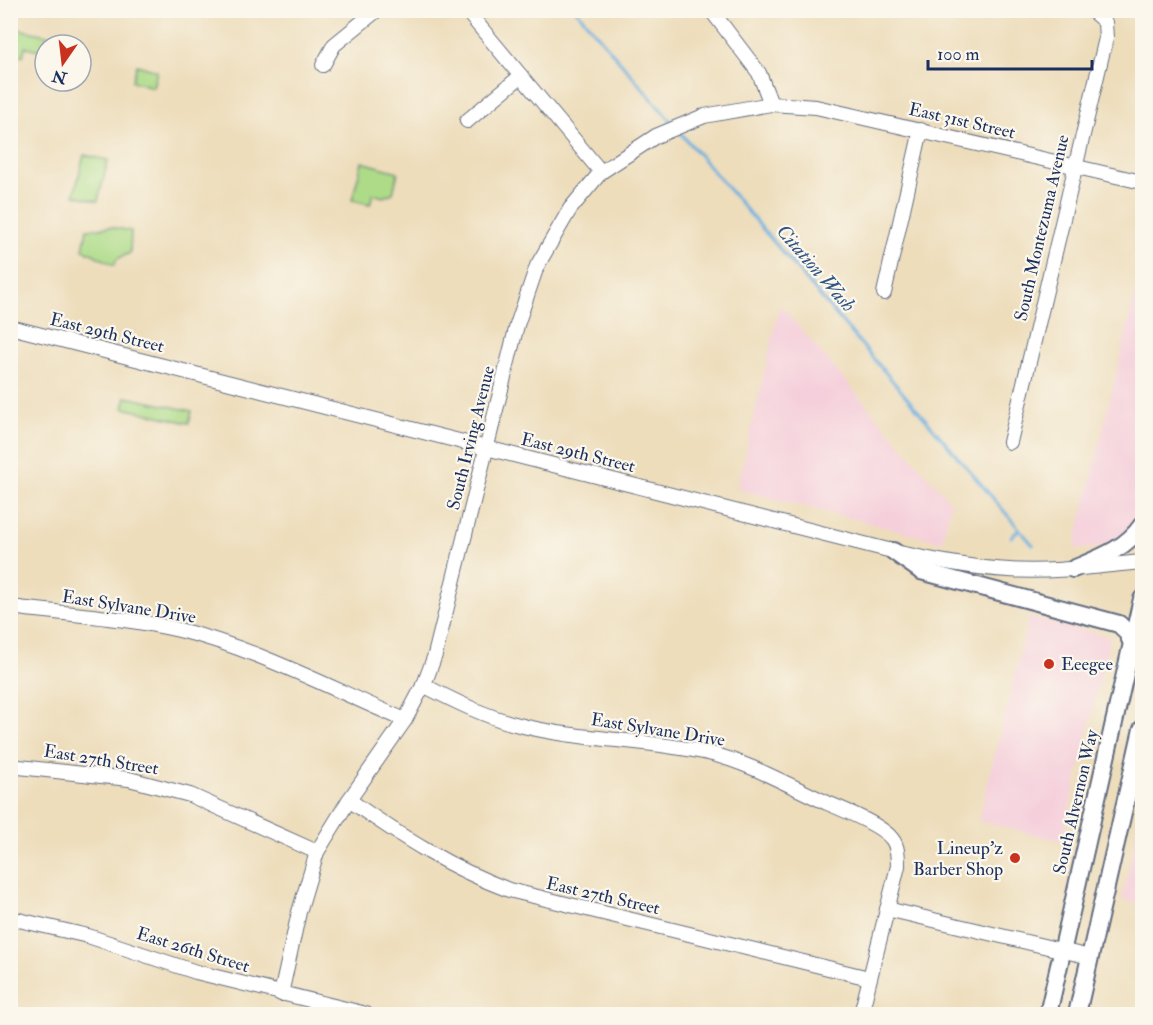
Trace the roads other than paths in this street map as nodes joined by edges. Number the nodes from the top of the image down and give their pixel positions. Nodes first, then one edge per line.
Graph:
1 (377, 10) edge
2 (466, 10) edge
3 (711, 10) edge
4 (1091, 10) edge
5 (323, 65) dead end
6 (521, 76) junction
7 (771, 104) junction
8 (467, 121) dead end
9 (921, 130) junction
10 (1075, 166) junction
11 (601, 172) junction
12 (1143, 182) edge
13 (884, 293) dead end
14 (10, 327) edge
15 (1010, 442) dead end
16 (486, 449) junction
17 (1143, 525) edge
18 (893, 551) junction
19 (1143, 562) edge
20 (1073, 569) junction
21 (1143, 599) edge
22 (10, 607) edge
23 (1132, 643) junction
24 (423, 685) junction
25 (405, 720) junction
26 (1143, 729) edge
27 (10, 765) edge
28 (349, 800) junction
29 (317, 852) junction
30 (887, 909) junction
31 (10, 918) edge
32 (1062, 951) junction
33 (1090, 957) junction
34 (869, 978) junction
35 (281, 994) junction
36 (366, 1014) edge
37 (861, 1014) edge
38 (1048, 1014) edge
39 (1077, 1014) edge

1 - 5 street
2 - 6 street
3 - 7 street
4 - 10 street, South Montezuma Avenue
6 - 8 street
6 - 11 street
7 - 9 street, East 31st Street
7 - 11 street, South Irving Avenue
9 - 10 street, East 31st Street
9 - 13 street
10 - 12 street, East 31st Street
10 - 15 street, South Montezuma Avenue
11 - 16 street, South Irving Avenue
14 - 16 street, East 29th Street
16 - 18 street, East 29th Street
16 - 24 street, South Irving Avenue
17 - 20 main road
18 - 20 street, East 29th Street
18 - 23 main road
19 - 20 street, East 29th Street
21 - 23 main road, South Alvernon Way
22 - 25 street, East Sylvane Drive
23 - 32 main road, South Alvernon Way
24 - 25 street, South Irving Avenue
24 - 30 street, East Sylvane Drive
25 - 28 street, South Irving Avenue
26 - 33 main road
27 - 29 street, East 27th Street
28 - 29 street, South Irving Avenue
28 - 34 street, East 27th Street
29 - 35 street, South Irving Avenue
30 - 32 street
30 - 34 street
31 - 35 street, East 26th Street
32 - 33 street
32 - 38 main road, South Alvernon Way
33 - 39 main road
34 - 37 street
35 - 36 street, East 26th Street

